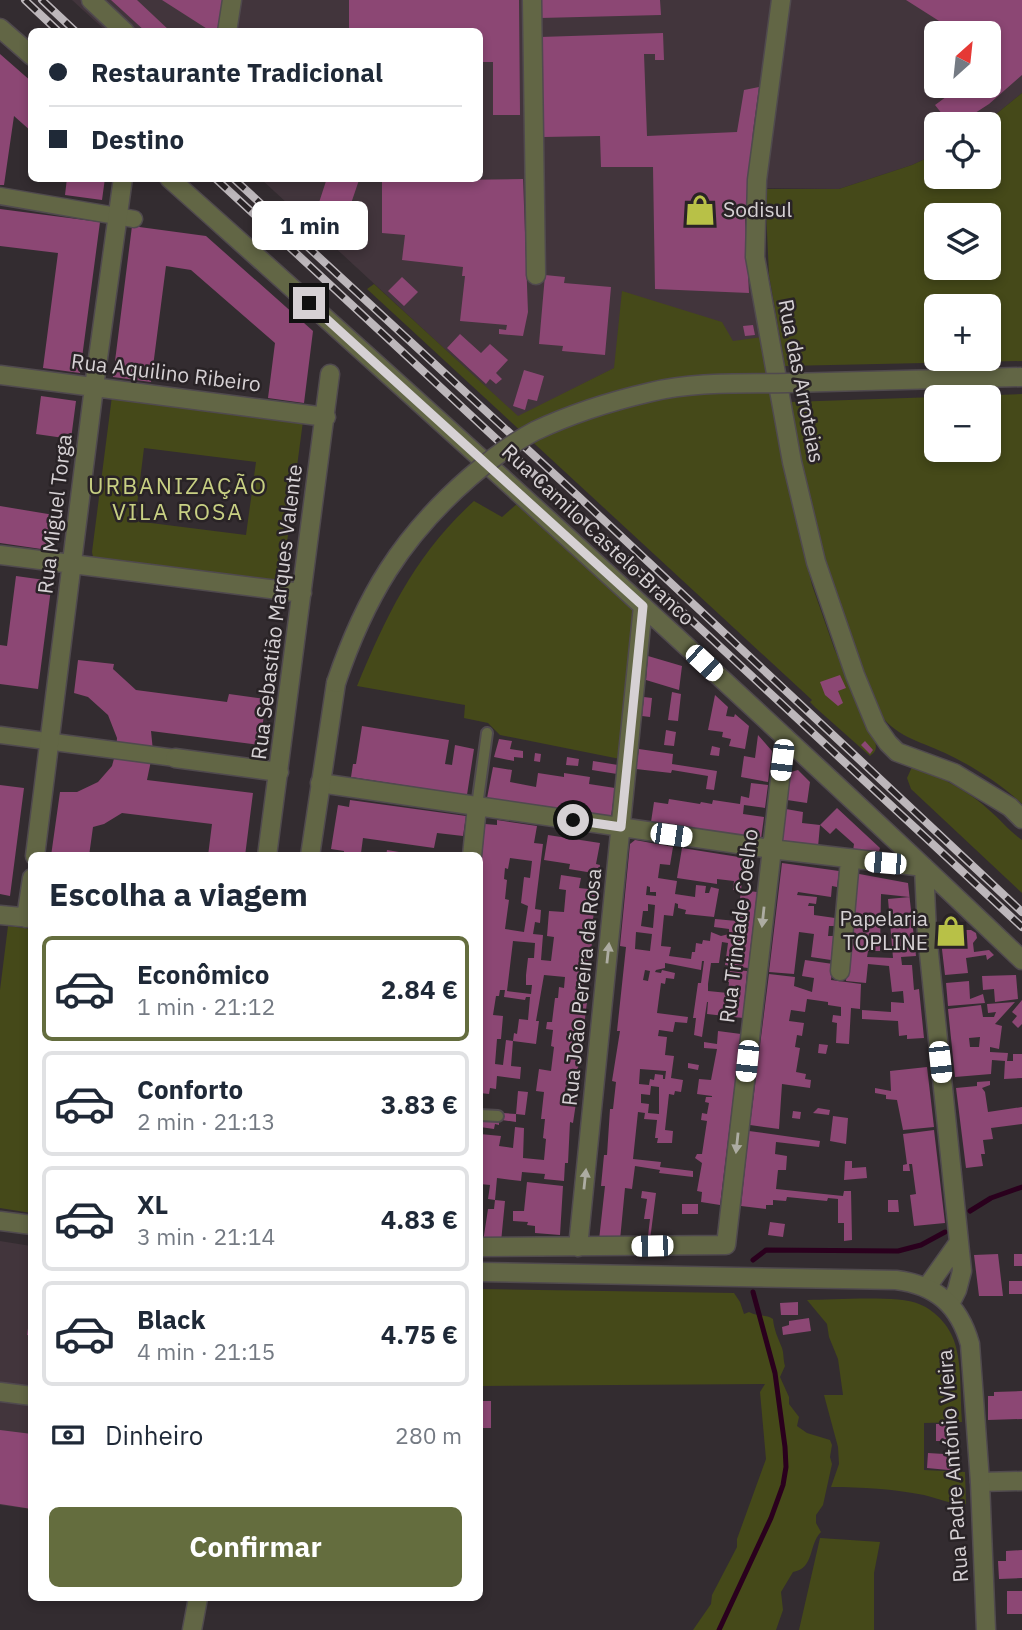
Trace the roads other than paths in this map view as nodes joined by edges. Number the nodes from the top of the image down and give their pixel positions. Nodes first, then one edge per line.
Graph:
1 (91, 0) edge
2 (232, 0) edge
3 (532, 0) edge
4 (781, 0) edge
5 (0, 28) edge
6 (121, 28) edge
7 (228, 28) edge
8 (28, 52) edge
9 (123, 182) edge
10 (173, 182) edge
11 (0, 196) edge
12 (126, 217) junction
13 (536, 275) dead end
14 (330, 374) dead end
15 (0, 375) edge
16 (1022, 377) edge
17 (94, 387) junction
18 (326, 416) junction
19 (0, 555) edge
20 (72, 564) junction
21 (302, 593) junction
22 (643, 606) junction
23 (487, 733) dead end
24 (0, 735) edge
25 (785, 737) junction
26 (51, 742) junction
27 (175, 758) joint
28 (279, 772) junction
29 (320, 783) junction
30 (477, 806) junction
31 (1022, 819) edge
32 (621, 827) junction
33 (771, 849) junction
34 (36, 852) edge
35 (268, 852) edge
36 (311, 852) edge
37 (472, 852) edge
38 (850, 860) junction
39 (924, 867) junction
40 (0, 915) edge
41 (28, 918) edge
42 (1022, 960) edge
43 (840, 971) dead end
44 (483, 1115) edge
45 (498, 1116) dead end
46 (0, 1221) edge
47 (28, 1224) edge
48 (958, 1242) junction
49 (483, 1247) edge
50 (578, 1247) junction
51 (483, 1272) edge
52 (927, 1287) junction
53 (950, 1304) junction
54 (0, 1392) edge
55 (28, 1396) edge
56 (1022, 1481) edge
57 (980, 1482) junction
58 (197, 1601) edge
59 (192, 1630) edge
60 (986, 1630) edge

1 - 6 street
2 - 7 street
3 - 13 street
4 - 31 street, Rua das Arroteias
5 - 8 street
9 - 12 street, Rua Miguel Torga
10 - 22 street, Rua Camilo Castelo Branco
11 - 12 street
12 - 17 street, Rua Miguel Torga
14 - 18 street, Rua Sebastião Marques Valente
15 - 17 street, Rua Aquilino Ribeiro
16 - 29 street, bridge
17 - 18 street, Rua Aquilino Ribeiro
17 - 20 street, Rua Miguel Torga
18 - 21 street, Rua Sebastião Marques Valente
19 - 20 street
20 - 21 street
20 - 26 street, Rua Miguel Torga
21 - 28 street, Rua Sebastião Marques Valente
22 - 25 street, Rua Camilo Castelo Branco
22 - 32 street, Rua João Pereira da Rosa
23 - 30 lane
24 - 26 street
25 - 33 street, Rua Trindade Coelho
25 - 39 street, Rua Camilo Castelo Branco
26 - 27 street
26 - 34 street, Rua Miguel Torga
27 - 28 street
28 - 35 street, Rua Sebastião Marques Valente
29 - 30 street
29 - 36 street
30 - 32 street
30 - 37 street
32 - 33 street
50 -> 32 street, Rua João Pereira da Rosa
33 - 38 street
33 -> 50 street, Rua Trindade Coelho
38 - 39 street
38 - 43 street
39 - 42 street, Rua Camilo Castelo Branco
39 - 48 street
40 - 41 street
44 - 45 lane
46 - 47 street
48 - 52 street
48 - 53 street
49 - 50 street
51 - 52 street
52 - 53 street, Rua Padre António Vieira
53 - 57 street, Rua Padre António Vieira
54 - 55 street
56 - 57 street
57 - 60 street, Rua Padre António Vieira
58 - 59 street

